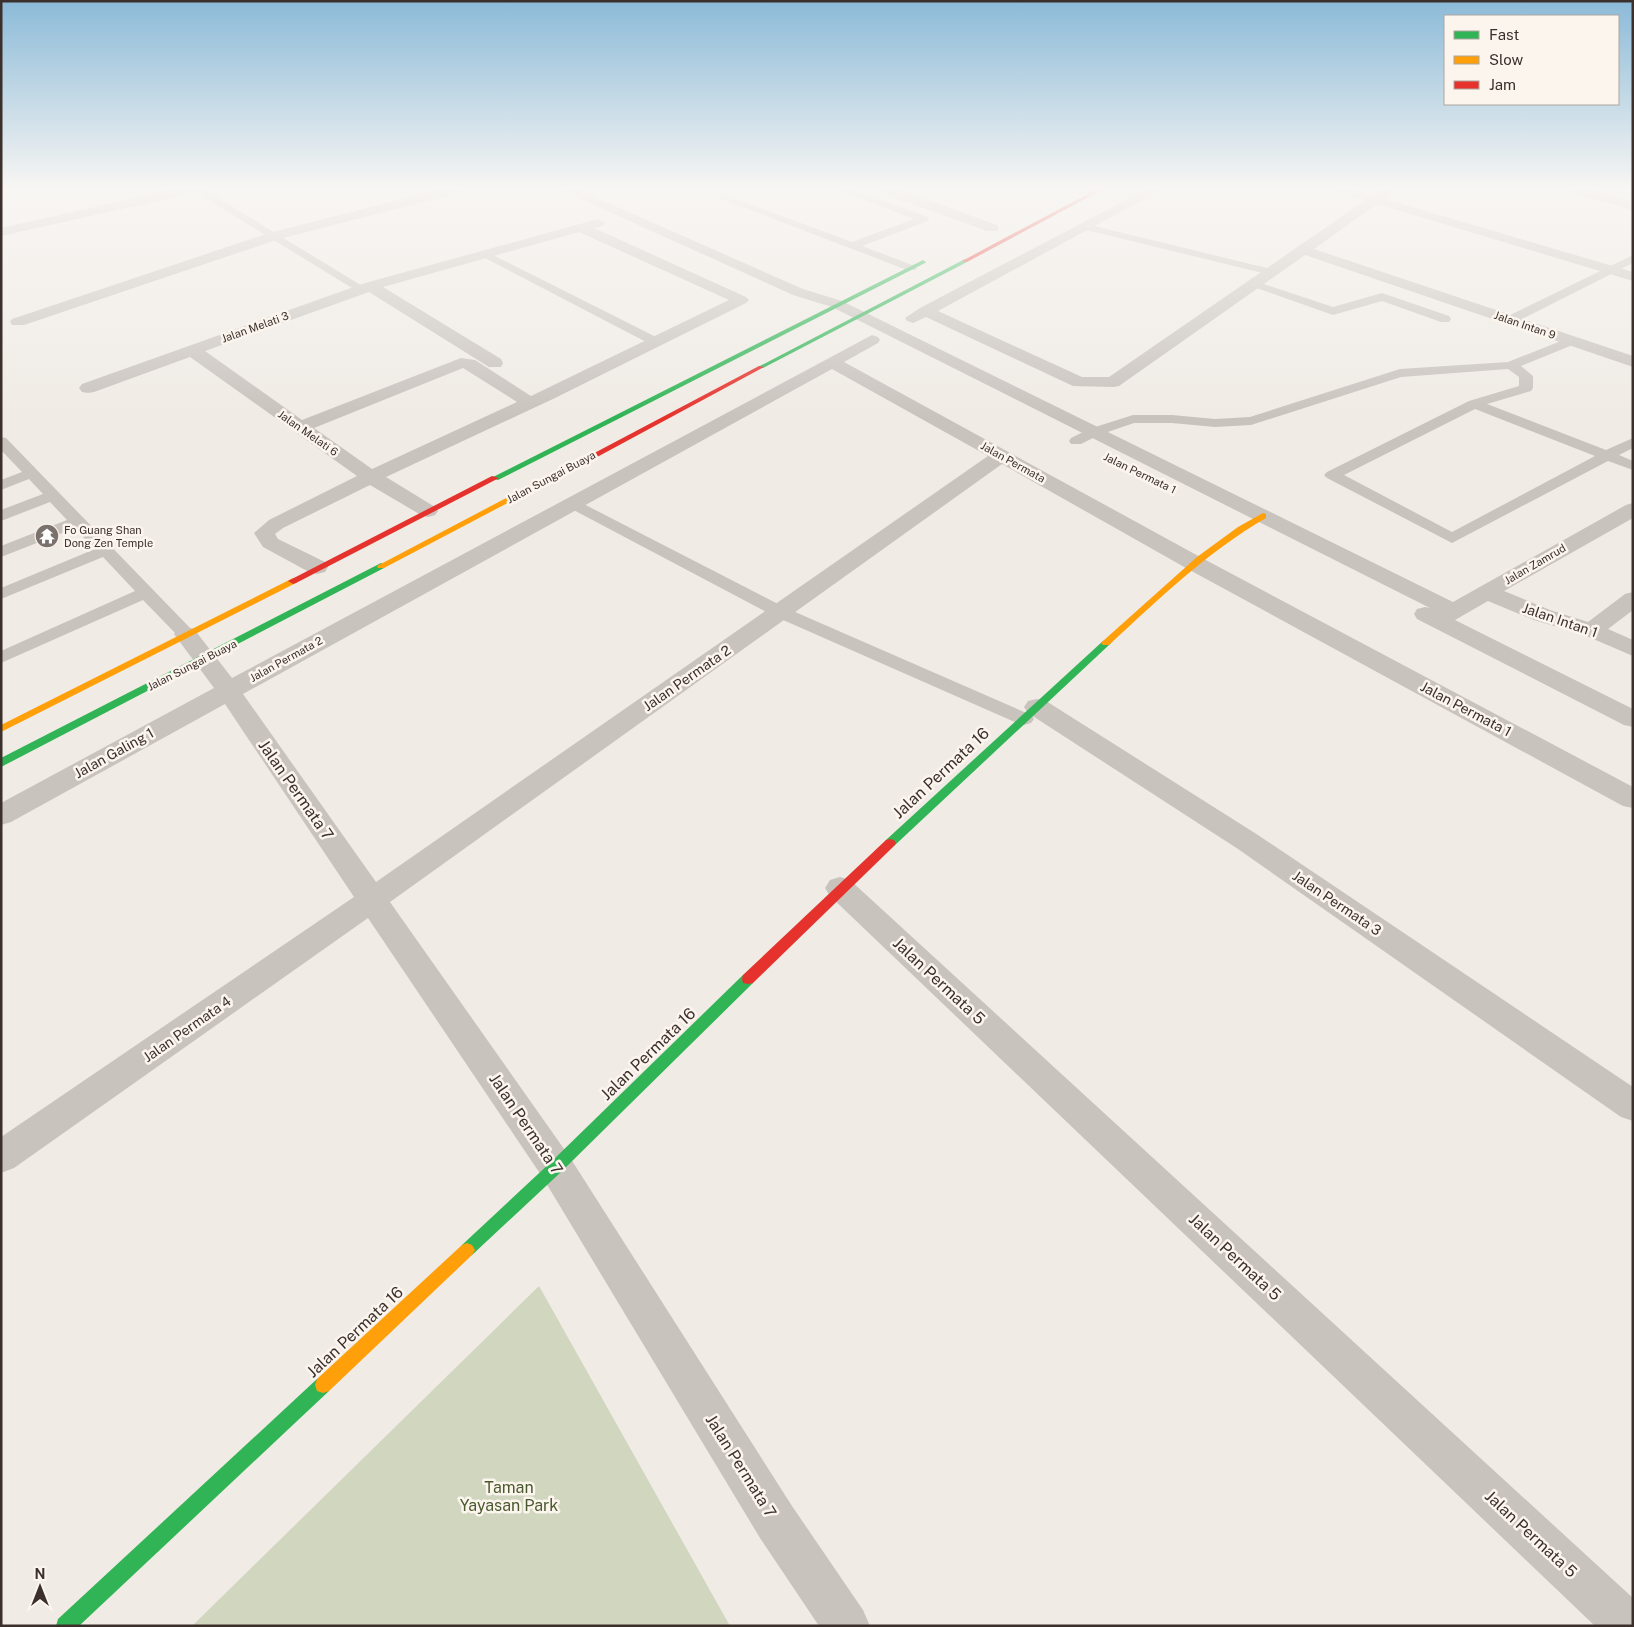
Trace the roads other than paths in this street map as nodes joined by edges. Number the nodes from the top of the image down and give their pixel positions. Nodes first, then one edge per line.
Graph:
1 (185, 266) edge
2 (327, 266) edge
3 (442, 266) edge
4 (508, 266) edge
5 (665, 266) edge
6 (739, 266) edge
7 (905, 266) edge
8 (915, 266) edge
9 (955, 266) edge
10 (1013, 266) edge
11 (1246, 266) edge
12 (1280, 266) edge
13 (1351, 266) edge
14 (1594, 266) edge
15 (1616, 266) edge
16 (911, 268) junction
17 (1607, 270) junction
18 (1271, 272) junction
19 (1633, 277) edge
20 (1255, 284) junction
21 (365, 287) junction
22 (798, 292) junction
23 (837, 304) junction
24 (926, 312) junction
25 (819, 313) junction
26 (860, 316) junction
27 (1445, 319) dead end
28 (1510, 320) junction
29 (18, 322) dead end
30 (842, 325) junction
31 (890, 330) junction
32 (872, 340) junction
33 (1571, 341) junction
34 (656, 342) junction
35 (192, 350) junction
36 (832, 362) junction
37 (1633, 362) edge
38 (1511, 365) junction
39 (88, 388) dead end
40 (538, 399) junction
41 (1474, 404) junction
42 (300, 427) junction
43 (1094, 432) junction
44 (1, 441) edge
45 (1076, 441) junction
46 (1633, 442) edge
47 (1001, 456) junction
48 (1607, 456) junction
49 (1633, 466) edge
50 (32, 473) junction
51 (371, 477) junction
52 (1, 485) edge
53 (53, 496) junction
54 (572, 503) junction
55 (1633, 509) edge
56 (428, 512) junction
57 (1, 516) edge
58 (1263, 516) junction
59 (78, 522) junction
60 (1246, 525) junction
61 (106, 550) junction
62 (1, 552) edge
63 (1194, 563) junction
64 (317, 567) junction
65 (146, 592) junction
66 (1486, 592) junction
67 (1, 594) edge
68 (1633, 599) edge
69 (780, 612) junction
70 (1446, 616) junction
71 (1592, 630) junction
72 (186, 634) junction
73 (1633, 649) edge
74 (1, 658) edge
75 (206, 658) junction
76 (227, 691) junction
77 (1030, 713) junction
78 (1633, 719) edge
79 (1, 729) edge
80 (1, 763) edge
81 (1633, 799) edge
82 (1, 815) edge
83 (840, 888) junction
84 (372, 900) junction
85 (1633, 1106) edge
86 (1, 1157) edge
87 (556, 1167) junction
88 (65, 1626) edge
89 (847, 1626) edge
90 (1629, 1626) edge

1 - 29 street
2 - 21 lane
3 - 21 street, Jalan Melati 3
4 - 34 lane
5 - 34 street
6 - 22 street
7 - 16 lane
8 - 16 street, Jalan Sungai Buaya
9 - 26 street, Jalan Sungai Buaya
10 - 24 street
11 - 18 lane
12 - 18 street
13 - 28 street, Jalan Intan 9
14 - 17 street
15 - 17 lane
16 - 23 street, Jalan Sungai Buaya
17 - 19 street
17 - 28 lane
18 - 20 street
20 - 24 street
20 - 27 lane
21 - 35 street, Jalan Melati 3
21 - 40 street
22 - 23 street, Jalan Permata 1
22 - 25 street, Jalan Permata 1
23 - 25 street, Jalan Sungai Buaya
23 - 26 street, Jalan Permata 1
24 - 31 street
25 - 30 street, Jalan Permata 1
25 - 56 street, Jalan Sungai Buaya
26 - 30 street, Jalan Sungai Buaya
26 - 31 street, Jalan Permata 1
28 - 33 street, Jalan Intan 9
30 - 32 street, Jalan Permata 1
30 - 75 street, Jalan Sungai Buaya
31 - 43 street, Jalan Permata 1
32 - 36 street, Jalan Permata 2
32 - 45 street, Jalan Permata 1
33 - 37 street, Jalan Intan 9
33 - 38 lane
34 - 40 street
35 - 39 street, Jalan Melati 3
35 - 42 street, Jalan Melati 6
36 - 47 street, Jalan Permata
36 - 54 street, Jalan Permata 2
38 - 41 lane
38 - 43 lane
40 - 42 street
40 - 51 street
41 - 48 lane
41 - 48 lane
42 - 51 street, Jalan Melati 6
43 - 45 lane
43 - 58 street, Jalan Permata 1
44 - 50 lane
45 - 60 street, Jalan Permata 1
46 - 48 lane
47 - 63 street, Jalan Permata
47 - 69 street, Jalan Permata 2
48 - 49 lane
50 - 52 lane
50 - 53 lane
51 - 56 street, Jalan Melati 6
51 - 64 street
53 - 57 lane
53 - 59 lane
54 - 69 lane
54 - 76 street, Jalan Permata 2
55 - 66 street, Jalan Zamrud
56 - 64 street, Jalan Sungai Buaya
58 - 60 street, Jalan Permata 16
58 - 70 street, Jalan Permata 1
59 - 61 lane
59 - 62 lane
60 - 63 street, Jalan Permata 16
60 - 70 street, Jalan Permata 1
61 - 65 lane
61 - 67 lane
63 - 77 street, Jalan Permata 16
63 - 81 street, Jalan Permata 1
64 - 72 street, Jalan Sungai Buaya
65 - 72 lane
65 - 74 lane
66 - 70 street, Jalan Zamrud
66 - 71 street, Jalan Intan 1
68 - 71 street
69 - 77 lane
69 - 84 street, Jalan Permata 2
70 - 78 street
71 - 73 street, Jalan Intan 1
72 - 75 street, Jalan Permata 7
72 - 79 street, Jalan Sungai Buaya
75 - 76 street, Jalan Permata 7
75 - 80 street, Jalan Sungai Buaya
76 - 82 street, Jalan Galing 1
76 - 84 street, Jalan Permata 7
77 - 83 street, Jalan Permata 16
77 - 85 street, Jalan Permata 3
83 - 87 street, Jalan Permata 16
83 - 90 street, Jalan Permata 5
84 - 86 street, Jalan Permata 4
84 - 87 street, Jalan Permata 7
87 - 88 street, Jalan Permata 16
87 - 89 street, Jalan Permata 7

